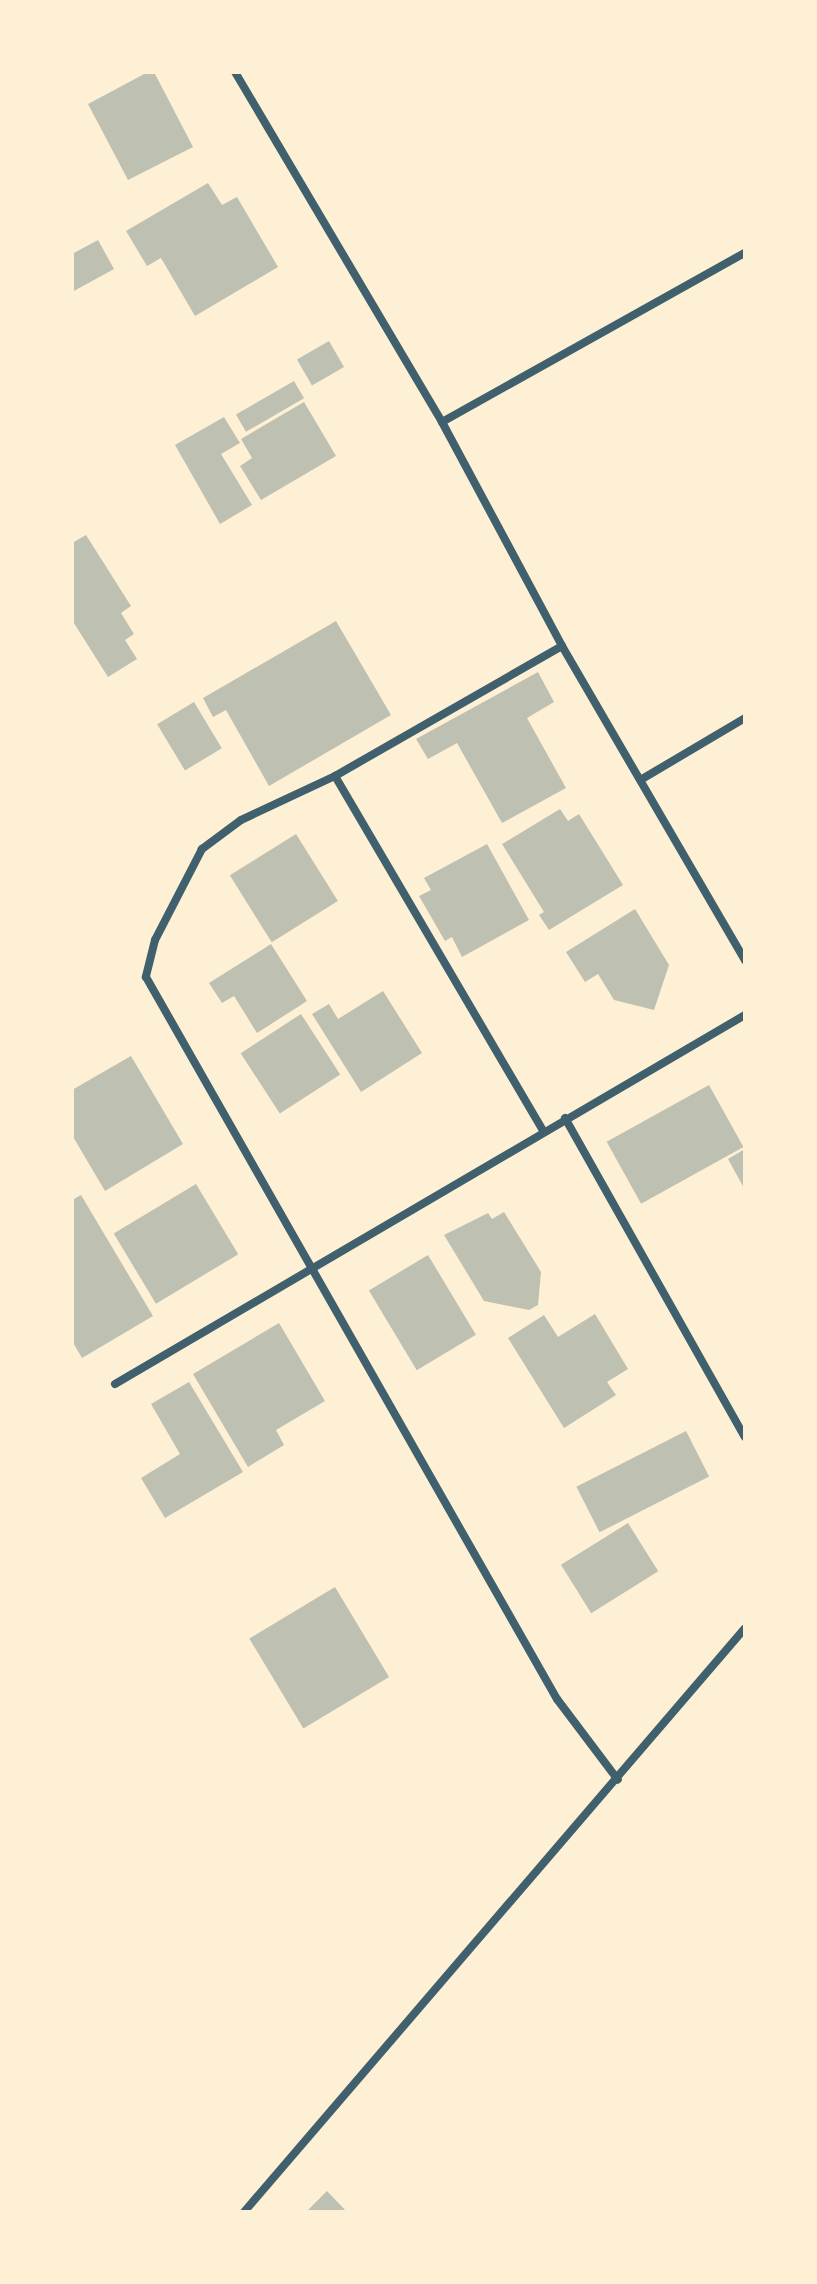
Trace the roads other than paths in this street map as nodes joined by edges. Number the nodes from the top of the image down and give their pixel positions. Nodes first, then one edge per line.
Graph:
1 (235, 72) edge
2 (745, 253) edge
3 (442, 422) junction
4 (562, 646) junction
5 (745, 718) edge
6 (335, 776) junction
7 (642, 779) junction
8 (745, 961) edge
9 (745, 1015) edge
10 (565, 1118) junction
11 (543, 1131) junction
12 (314, 1266) junction
13 (115, 1384) dead end
14 (745, 1437) edge
15 (745, 1628) edge
16 (618, 1780) junction
17 (244, 2212) edge

1 - 3 street
2 - 3 street
3 - 4 street
4 - 6 street
4 - 7 street
5 - 7 street
6 - 11 street
6 - 12 street
7 - 8 street
9 - 10 street
10 - 11 street
10 - 14 street
11 - 12 street
12 - 13 street
12 - 16 street
15 - 16 street
16 - 17 street

